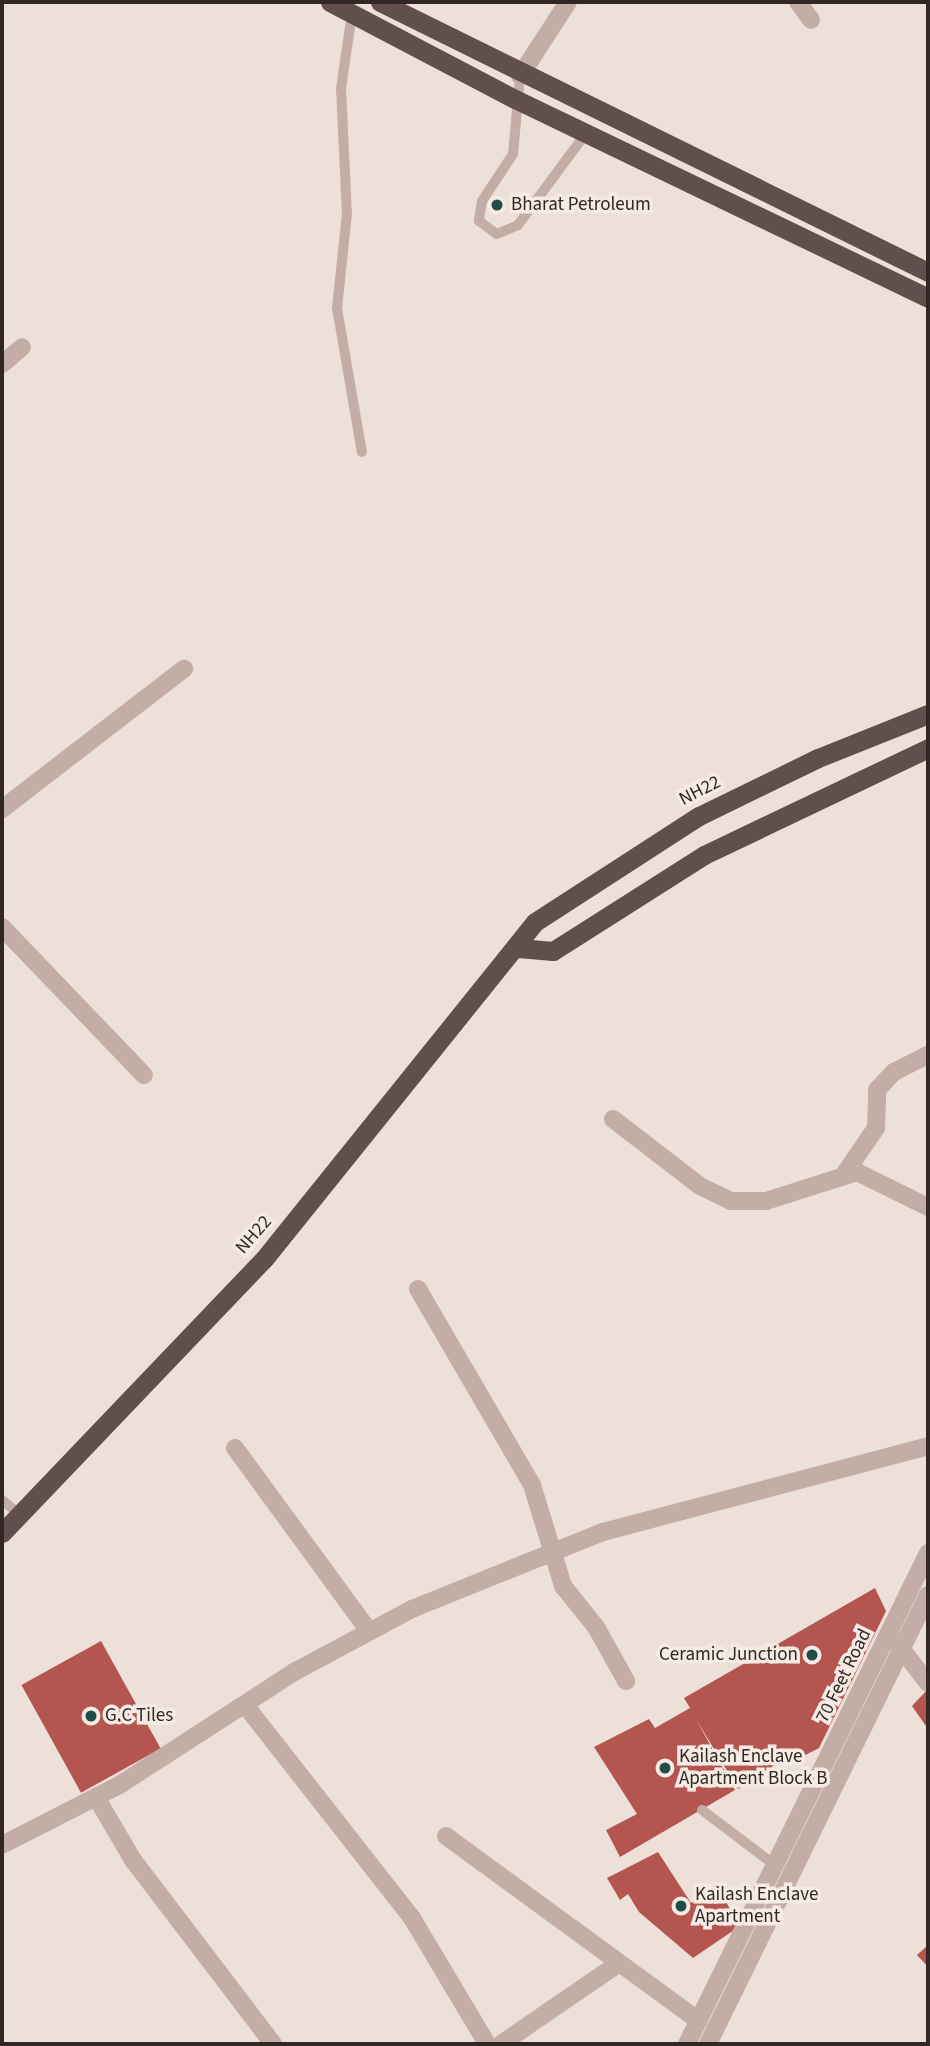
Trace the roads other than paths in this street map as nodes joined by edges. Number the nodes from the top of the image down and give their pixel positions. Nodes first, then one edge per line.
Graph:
1 (330, 2) edge
2 (380, 2) edge
3 (568, 2) edge
4 (798, 2) edge
5 (352, 13) junction
6 (811, 20) dead end
7 (520, 76) junction
8 (515, 99) junction
9 (586, 133) junction
10 (928, 272) edge
11 (928, 298) edge
12 (22, 347) dead end
13 (2, 365) edge
14 (362, 452) dead end
15 (184, 669) dead end
16 (928, 714) edge
17 (928, 748) edge
18 (2, 809) edge
19 (2, 927) edge
20 (518, 948) junction
21 (928, 1055) edge
22 (144, 1074) dead end
23 (613, 1119) dead end
24 (845, 1173) junction
25 (928, 1207) edge
26 (418, 1289) dead end
27 (928, 1446) edge
28 (235, 1448) dead end
29 (2, 1500) edge
30 (19, 1514) junction
31 (2, 1533) edge
32 (550, 1552) junction
33 (928, 1553) edge
34 (928, 1595) edge
35 (368, 1630) junction
36 (888, 1634) junction
37 (902, 1649) junction
38 (626, 1681) dead end
39 (928, 1683) edge
40 (245, 1705) junction
41 (96, 1797) junction
42 (702, 1810) dead end
43 (446, 1836) dead end
44 (2, 1844) edge
45 (776, 1866) junction
46 (730, 1959) junction
47 (618, 1964) junction
48 (747, 1967) junction
49 (699, 2021) junction
50 (273, 2044) edge
51 (487, 2044) edge
52 (501, 2044) edge
53 (687, 2044) edge
54 (708, 2044) edge

1 - 5 highway
2 - 7 highway
3 - 7 street
4 - 6 street
5 - 8 highway
5 - 14 lane
7 - 8 lane
7 - 10 highway
8 - 9 highway
8 - 9 lane
9 - 11 highway
12 - 13 street
15 - 18 street
16 - 20 highway, NH22
17 - 20 highway
19 - 22 street
20 - 30 highway, NH22
21 - 24 street
23 - 24 street
24 - 25 street
26 - 32 street
27 - 32 street
28 - 35 street
29 - 30 lane
30 - 31 highway, NH22
32 - 35 street
32 - 38 street
33 - 36 street, 70 Feet Road
34 - 37 street
35 - 40 street
36 - 37 street
36 - 45 street, 70 Feet Road
37 - 39 street
37 - 48 street
40 - 41 street
40 - 51 street
41 - 44 street
41 - 50 street
42 - 45 lane
43 - 47 street
45 - 46 street, 70 Feet Road
46 - 48 street
46 - 49 street, 70 Feet Road
47 - 49 street
47 - 52 street
48 - 54 street
49 - 53 street, 70 Feet Road

